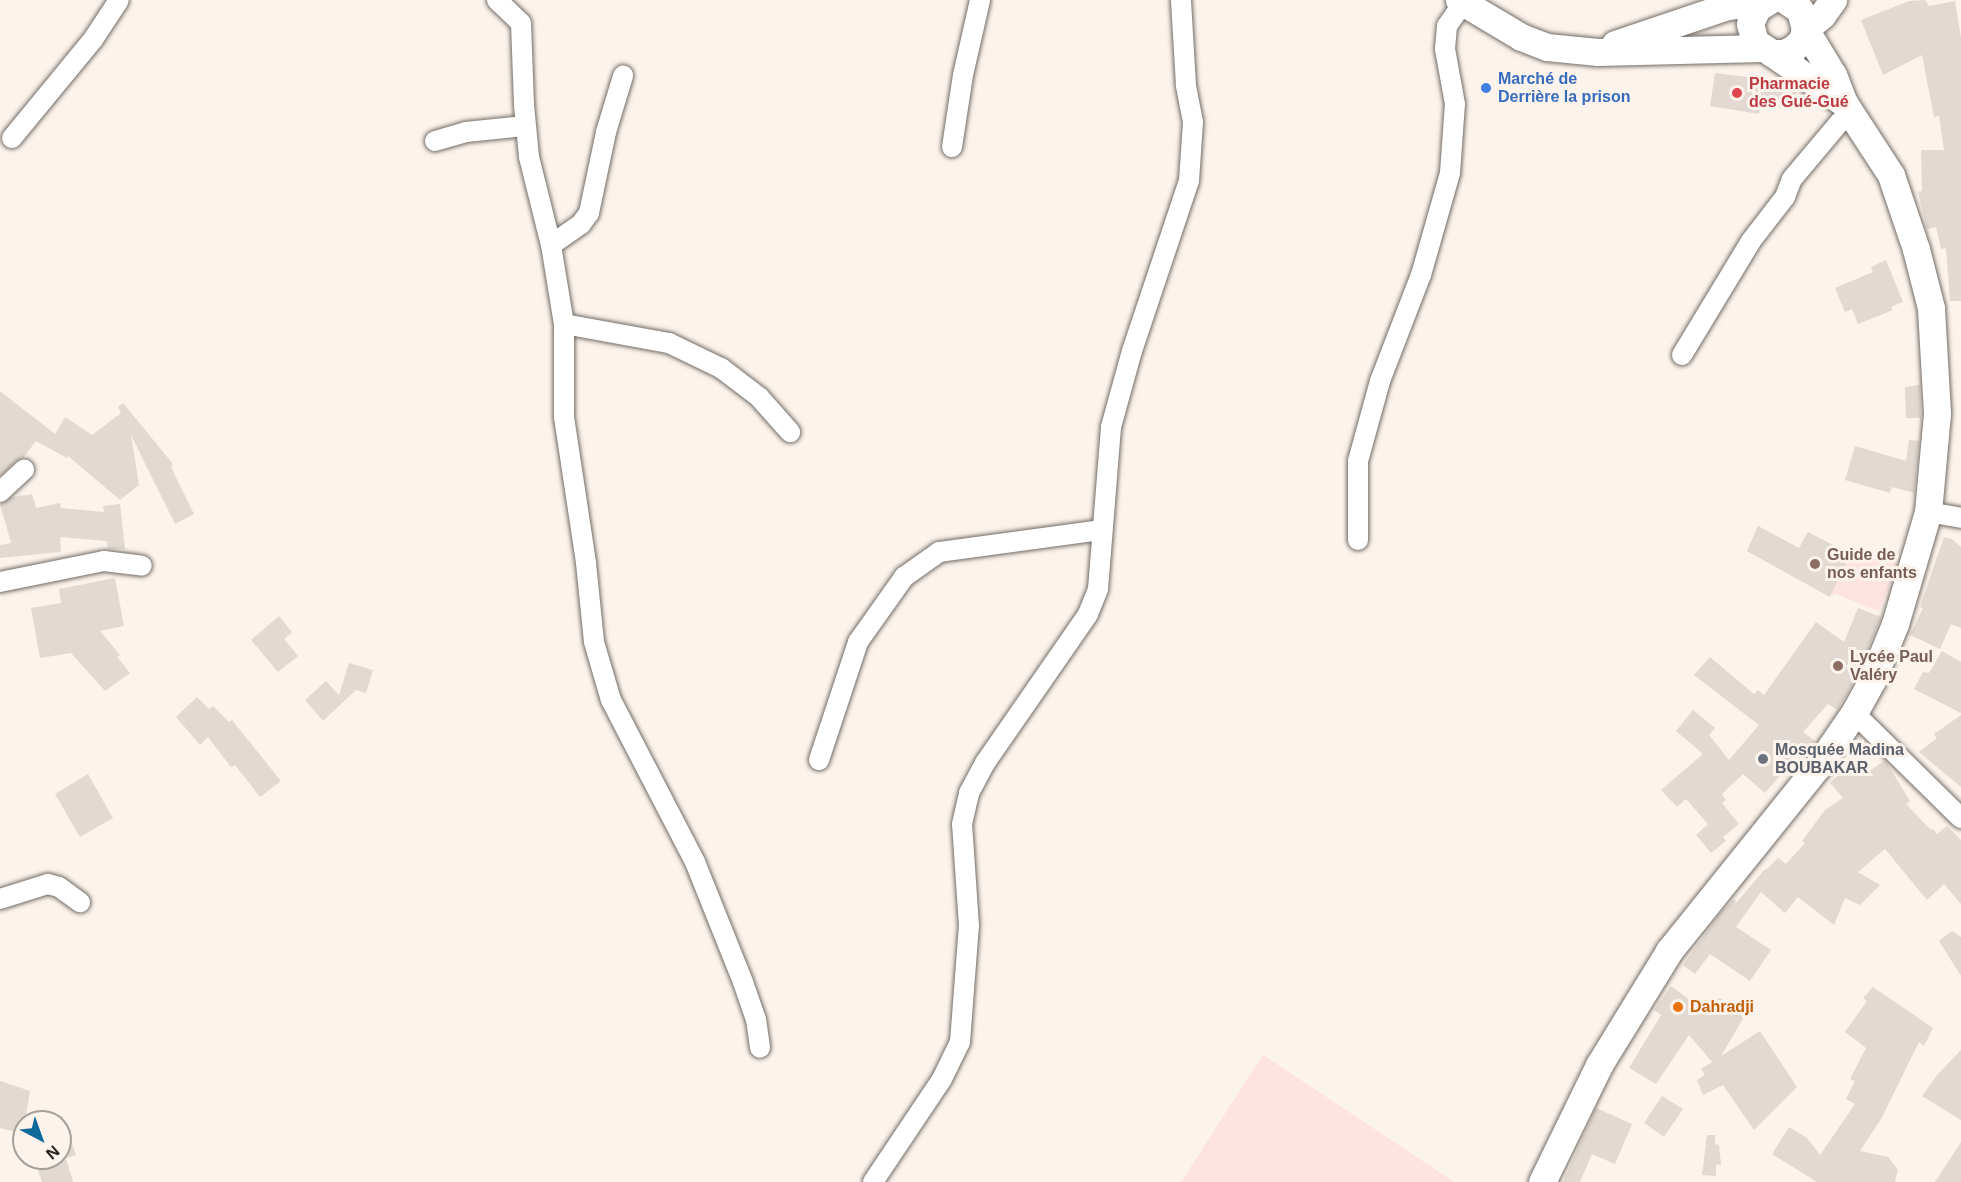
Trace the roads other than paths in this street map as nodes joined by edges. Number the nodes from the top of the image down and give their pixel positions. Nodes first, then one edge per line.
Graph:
1 (118, 0) edge
2 (497, 0) edge
3 (980, 0) edge
4 (1181, 0) edge
5 (1833, 0) edge
6 (1773, 1) edge
7 (1461, 2) edge
8 (1805, 29) junction
9 (1767, 51) junction
10 (1598, 52) junction
11 (623, 76) dead end
12 (1848, 108) junction
13 (525, 126) junction
14 (12, 138) dead end
15 (435, 141) dead end
16 (952, 147) dead end
17 (551, 245) junction
18 (564, 324) junction
19 (1682, 355) dead end
20 (790, 432) dead end
21 (24, 470) dead end
22 (0, 492) edge
23 (1928, 512) junction
24 (1961, 518) edge
25 (1102, 530) junction
26 (1358, 540) dead end
27 (142, 566) dead end
28 (0, 582) edge
29 (1854, 713) junction
30 (819, 760) dead end
31 (1961, 818) edge
32 (0, 898) edge
33 (80, 902) dead end
34 (760, 1048) dead end
35 (873, 1182) edge
36 (1542, 1182) edge

1 - 14 street
2 - 13 street
3 - 16 street
4 - 25 street
5 - 8 main road
6 - 8 main road
6 - 9 main road
6 - 10 main road
7 - 10 main road
7 - 26 street
8 - 9 main road
8 - 12 main road
9 - 10 main road
9 - 12 main road
11 - 17 street
12 - 19 street
12 - 23 main road
13 - 15 street
13 - 17 street
17 - 18 street
18 - 20 street
18 - 34 street
21 - 22 street
23 - 24 street
23 - 29 main road
25 - 30 street
25 - 35 street
27 - 28 street
29 - 31 street
29 - 36 main road
32 - 33 street

